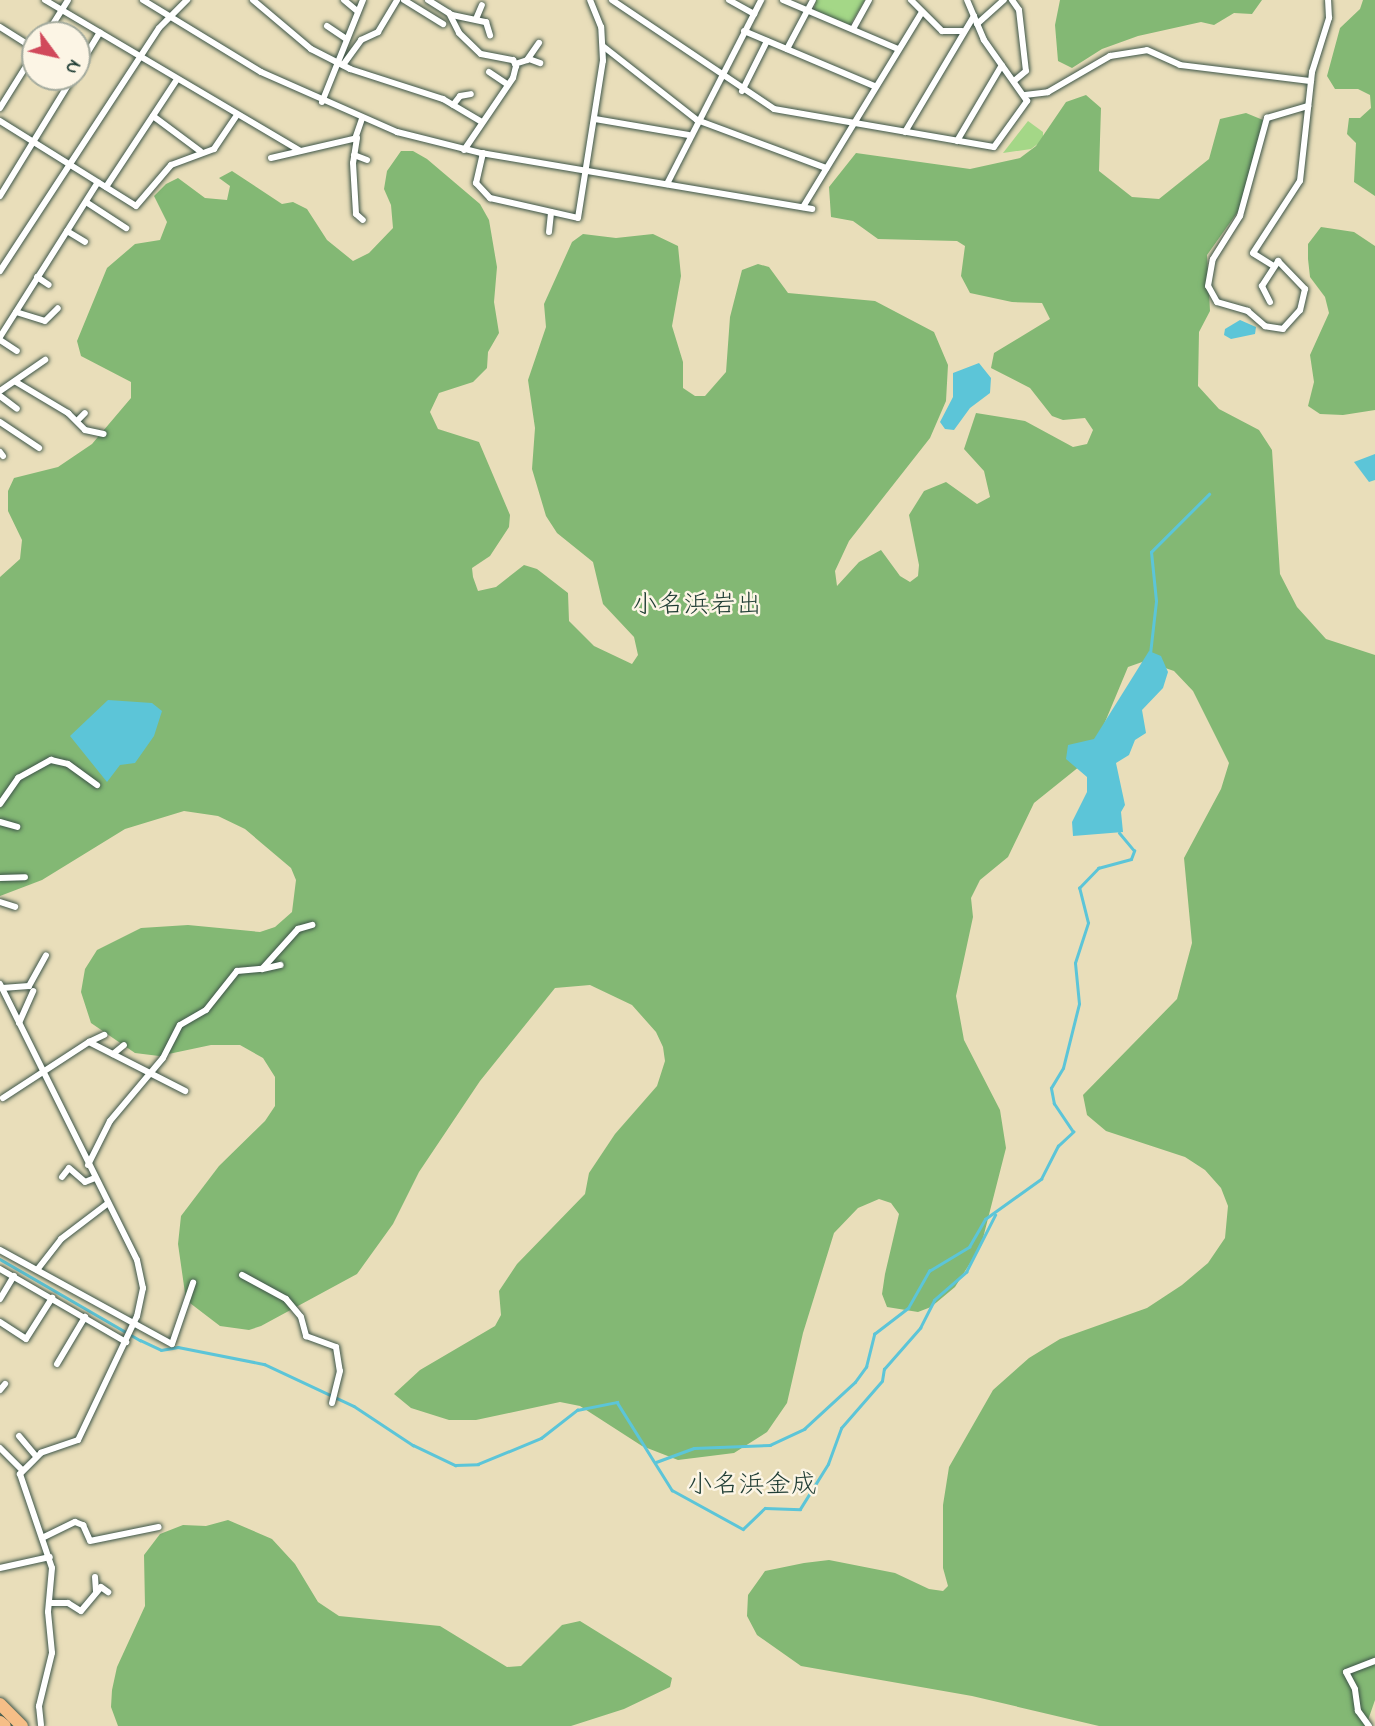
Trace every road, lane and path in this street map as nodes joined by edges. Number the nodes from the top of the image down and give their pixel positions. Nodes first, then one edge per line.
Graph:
1 (45, 0) edge
2 (68, 0) edge
3 (143, 0) edge
4 (187, 0) edge
5 (253, 0) edge
6 (344, 0) edge
7 (363, 0) edge
8 (397, 0) edge
9 (404, 0) edge
10 (428, 0) edge
11 (590, 0) edge
12 (612, 0) edge
13 (729, 0) edge
14 (761, 0) edge
15 (783, 0) edge
16 (813, 0) edge
17 (869, 0) edge
18 (911, 0) edge
19 (967, 0) edge
20 (1004, 0) edge
21 (1012, 0) edge
22 (1328, 0) edge
23 (482, 5) dead end
24 (61, 10) junction
25 (356, 10) junction
26 (808, 10) junction
27 (922, 12) junction
28 (449, 13) junction
29 (754, 13) junction
30 (170, 16) junction
31 (974, 16) junction
32 (476, 19) junction
33 (54, 21) edge
34 (443, 24) dead end
35 (977, 24) junction
36 (327, 26) dead end
37 (0, 27) edge
38 (853, 29) junction
39 (744, 31) junction
40 (962, 31) junction
41 (100, 32) junction
42 (489, 34) dead end
43 (345, 37) junction
44 (21, 41) edge
45 (767, 41) junction
46 (539, 43) dead end
47 (91, 47) edge
48 (604, 47) junction
49 (787, 49) junction
50 (898, 49) junction
51 (139, 57) junction
52 (529, 59) junction
53 (341, 62) junction
54 (540, 62) dead end
55 (516, 64) junction
56 (1002, 65) junction
57 (489, 72) dead end
58 (21, 74) edge
59 (721, 75) junction
60 (176, 80) junction
61 (1014, 81) junction
62 (1311, 81) junction
63 (507, 84) junction
64 (874, 86) junction
65 (65, 91) edge
66 (742, 91) junction
67 (471, 94) dead end
68 (1025, 95) junction
69 (322, 102) junction
70 (453, 105) junction
71 (1308, 106) junction
72 (0, 108) edge
73 (153, 116) junction
74 (236, 116) junction
75 (362, 119) junction
76 (595, 119) junction
77 (697, 120) junction
78 (0, 121) edge
79 (480, 121) junction
80 (852, 124) junction
81 (905, 132) junction
82 (689, 135) junction
83 (355, 139) junction
84 (957, 141) junction
85 (34, 142) junction
86 (464, 150) junction
87 (200, 151) junction
88 (300, 151) junction
89 (483, 153) junction
90 (354, 155) junction
91 (271, 158) dead end
92 (367, 160) dead end
93 (71, 164) junction
94 (826, 168) junction
95 (586, 170) junction
96 (98, 182) junction
97 (667, 184) junction
98 (106, 187) junction
99 (0, 196) edge
100 (86, 202) junction
101 (803, 207) junction
102 (812, 209) dead end
103 (551, 212) junction
104 (363, 220) dead end
105 (126, 228) dead end
106 (67, 231) junction
107 (549, 232) dead end
108 (85, 242) dead end
109 (1272, 265) junction
110 (0, 271) edge
111 (37, 277) junction
112 (49, 285) dead end
113 (1269, 302) dead end
114 (58, 308) dead end
115 (16, 312) junction
116 (0, 339) edge
117 (17, 351) dead end
118 (45, 360) dead end
119 (16, 382) junction
120 (0, 390) edge
121 (0, 396) edge
122 (17, 409) dead end
123 (85, 412) dead end
124 (77, 421) junction
125 (0, 422) edge
126 (104, 434) dead end
127 (39, 448) dead end
128 (97, 785) dead end
129 (0, 804) edge
130 (0, 822) edge
131 (17, 827) dead end
132 (25, 877) dead end
133 (0, 878) edge
134 (0, 902) edge
135 (15, 907) dead end
136 (312, 925) dead end
137 (46, 955) dead end
138 (281, 965) dead end
139 (262, 969) junction
140 (1, 985) edge
141 (33, 991) dead end
142 (19, 1023) junction
143 (104, 1035) dead end
144 (89, 1042) junction
145 (124, 1045) dead end
146 (113, 1054) junction
147 (43, 1071) junction
148 (146, 1074) junction
149 (185, 1091) dead end
150 (3, 1098) dead end
151 (88, 1165) junction
152 (62, 1177) dead end
153 (95, 1178) junction
154 (107, 1204) junction
155 (0, 1250) edge
156 (0, 1269) edge
157 (37, 1269) junction
158 (242, 1275) dead end
159 (14, 1276) junction
160 (193, 1283) dead end
161 (52, 1298) junction
162 (0, 1299) edge
163 (85, 1317) junction
164 (0, 1322) edge
165 (133, 1326) junction
166 (126, 1342) junction
167 (57, 1364) dead end
168 (332, 1403) dead end
169 (19, 1436) dead end
170 (0, 1448) edge
171 (36, 1456) junction
172 (22, 1470) junction
173 (159, 1527) dead end
174 (42, 1538) junction
175 (50, 1557) junction
176 (0, 1568) edge
177 (95, 1577) dead end
178 (96, 1592) junction
179 (108, 1592) dead end
180 (50, 1604) junction
181 (1375, 1661) edge
182 (0, 1704) edge
183 (0, 1722) edge
184 (41, 1725) edge
185 (5, 1726) edge
186 (22, 1726) edge
187 (1369, 1726) edge

1 - 24 street
2 - 24 street
3 - 30 street
4 - 30 street
5 - 53 street
6 - 25 street
7 - 25 street
8 - 53 street
9 - 34 street
10 - 28 street
11 - 48 street
12 - 59 street
13 - 29 street
14 - 29 street
15 - 26 street
16 - 26 street
17 - 38 street
18 - 27 street
19 - 31 street
20 - 35 street
21 - 61 street
22 - 62 street
23 - 32 street
24 - 33 street
24 - 41 street
25 - 43 street
26 - 38 street
26 - 49 street
27 - 40 street
27 - 50 street
28 - 32 street
28 - 55 street
29 - 39 street
30 - 51 street
30 - 69 street
31 - 35 street
31 - 40 street
32 - 42 street
35 - 56 street
36 - 43 street
37 - 44 street
38 - 50 street
39 - 45 street
39 - 59 street
40 - 81 street
41 - 47 street
41 - 51 street
43 - 53 street
45 - 49 street
45 - 66 street
46 - 52 street
48 - 76 street
48 - 77 street
49 - 64 street
50 - 64 street
51 - 60 street
51 - 93 street
52 - 54 street
52 - 55 street
53 - 69 street
53 - 70 street
55 - 63 street
56 - 61 street
56 - 84 street
57 - 63 street
58 - 72 street
59 - 66 street
59 - 77 street
60 - 73 street
60 - 74 street
61 - 68 street
62 - 68 street
62 - 71 street
63 - 79 street
64 - 80 street
65 - 85 street
66 - 80 street
67 - 70 street
68 - 84 street
69 - 75 street
70 - 79 street
71 - 109 street
71 - 109 street
73 - 87 street
73 - 98 street
74 - 87 street
74 - 88 street
75 - 83 street
75 - 86 street
76 - 82 street
76 - 95 street
77 - 82 street
77 - 94 street
78 - 85 street
79 - 86 street
80 - 81 street
80 - 94 street
81 - 84 street
82 - 97 street
83 - 88 street
83 - 90 street
85 - 93 street
85 - 99 street
86 - 89 street
87 - 98 street
88 - 91 street
89 - 95 street
89 - 103 street
90 - 92 street
90 - 104 street
93 - 96 street
93 - 110 street
94 - 101 street
95 - 97 street
95 - 103 street
96 - 98 street
96 - 100 street
97 - 101 street
100 - 105 street
100 - 106 street
101 - 102 street
103 - 107 street
106 - 108 street
106 - 111 street
109 - 113 street
111 - 112 street
111 - 115 street
114 - 115 street
115 - 116 street
116 - 117 street
118 - 119 street
119 - 120 street
119 - 124 street
121 - 122 street
123 - 124 street
124 - 126 street
125 - 127 street
128 - 129 street
130 - 131 street
132 - 133 street
134 - 135 street
136 - 139 street
137 - 140 street
138 - 139 street
139 - 148 street
140 - 142 street
141 - 142 street
142 - 147 street
143 - 144 street
144 - 146 street
144 - 147 street
145 - 146 street
146 - 148 street
147 - 150 street
147 - 151 street
148 - 149 street
148 - 151 street
151 - 153 street
152 - 153 street
153 - 154 street
154 - 157 street
154 - 165 street
155 - 157 street
156 - 159 street
157 - 165 street
158 - 168 street
159 - 161 street
159 - 162 street
160 - 165 street
161 - 163 street
161 - 164 street
163 - 166 street
163 - 167 street
165 - 166 street
166 - 171 street
169 - 171 street
170 - 172 street
171 - 172 street
172 - 174 street
173 - 174 street
174 - 175 street
175 - 176 street
175 - 180 street
177 - 178 street
178 - 179 street
178 - 180 street
180 - 184 street
181 - 187 street
182 - 186 highway
183 - 185 highway

